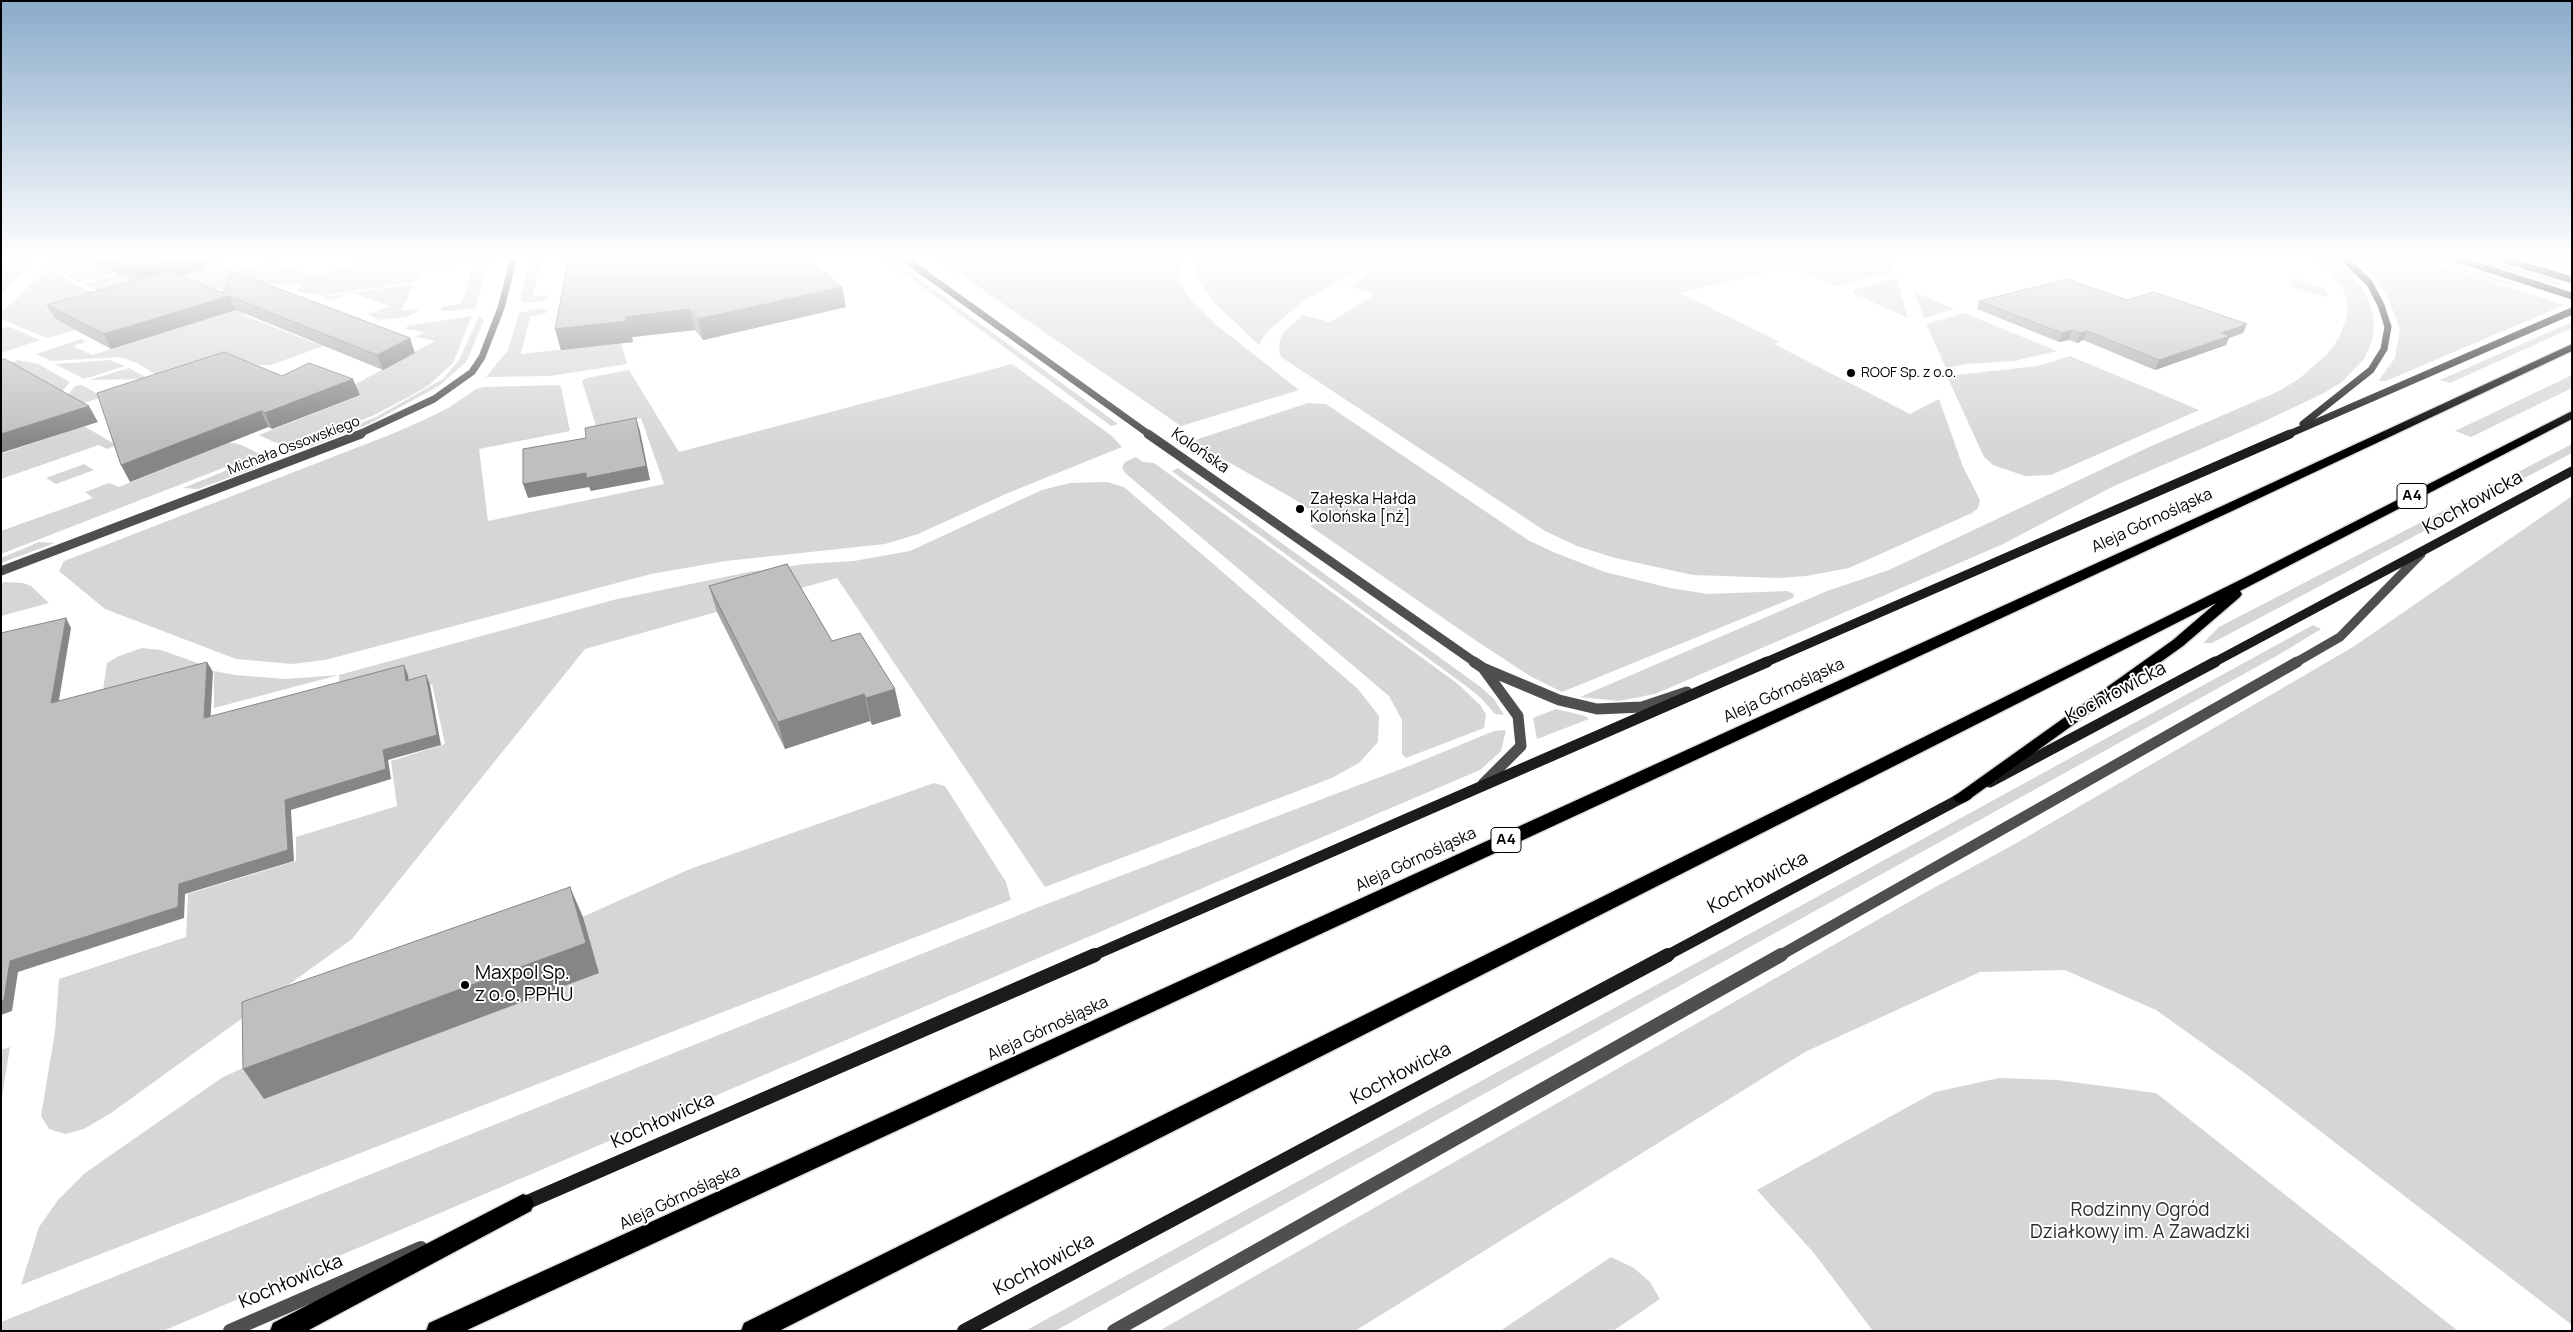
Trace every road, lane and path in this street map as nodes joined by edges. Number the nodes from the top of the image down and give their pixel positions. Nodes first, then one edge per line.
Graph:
1 (497, 319) edge
2 (988, 319) edge
3 (2386, 319) edge
4 (2553, 319) edge
5 (2572, 347) edge
6 (2572, 414) edge
7 (2292, 433) junction
8 (2572, 472) edge
9 (2421, 554) junction
10 (1, 571) edge
11 (2253, 579) junction
12 (1483, 668) junction
13 (1733, 676) junction
14 (1481, 786) junction
15 (1961, 798) junction
16 (523, 1204) junction
17 (230, 1331) edge
18 (282, 1331) edge
19 (438, 1331) edge
20 (753, 1331) edge
21 (964, 1331) edge
22 (1114, 1331) edge

1 - 10 street, Michała Ossowskiego
2 - 12 street, Kolońska
3 - 7 main road
4 - 7 main road
5 - 19 highway, Aleja Górnośląska / A4
6 - 11 highway, A4
7 - 13 main road
8 - 9 main road, Kochłowicka
9 - 15 main road, Kochłowicka
9 - 22 street
11 - 15 highway
11 - 20 highway, A4
12 - 13 street
12 - 14 street
13 - 14 main road, Kochłowicka
14 - 16 main road, Kochłowicka
15 - 21 main road, Kochłowicka
16 - 17 street, Kochłowicka
16 - 18 highway

